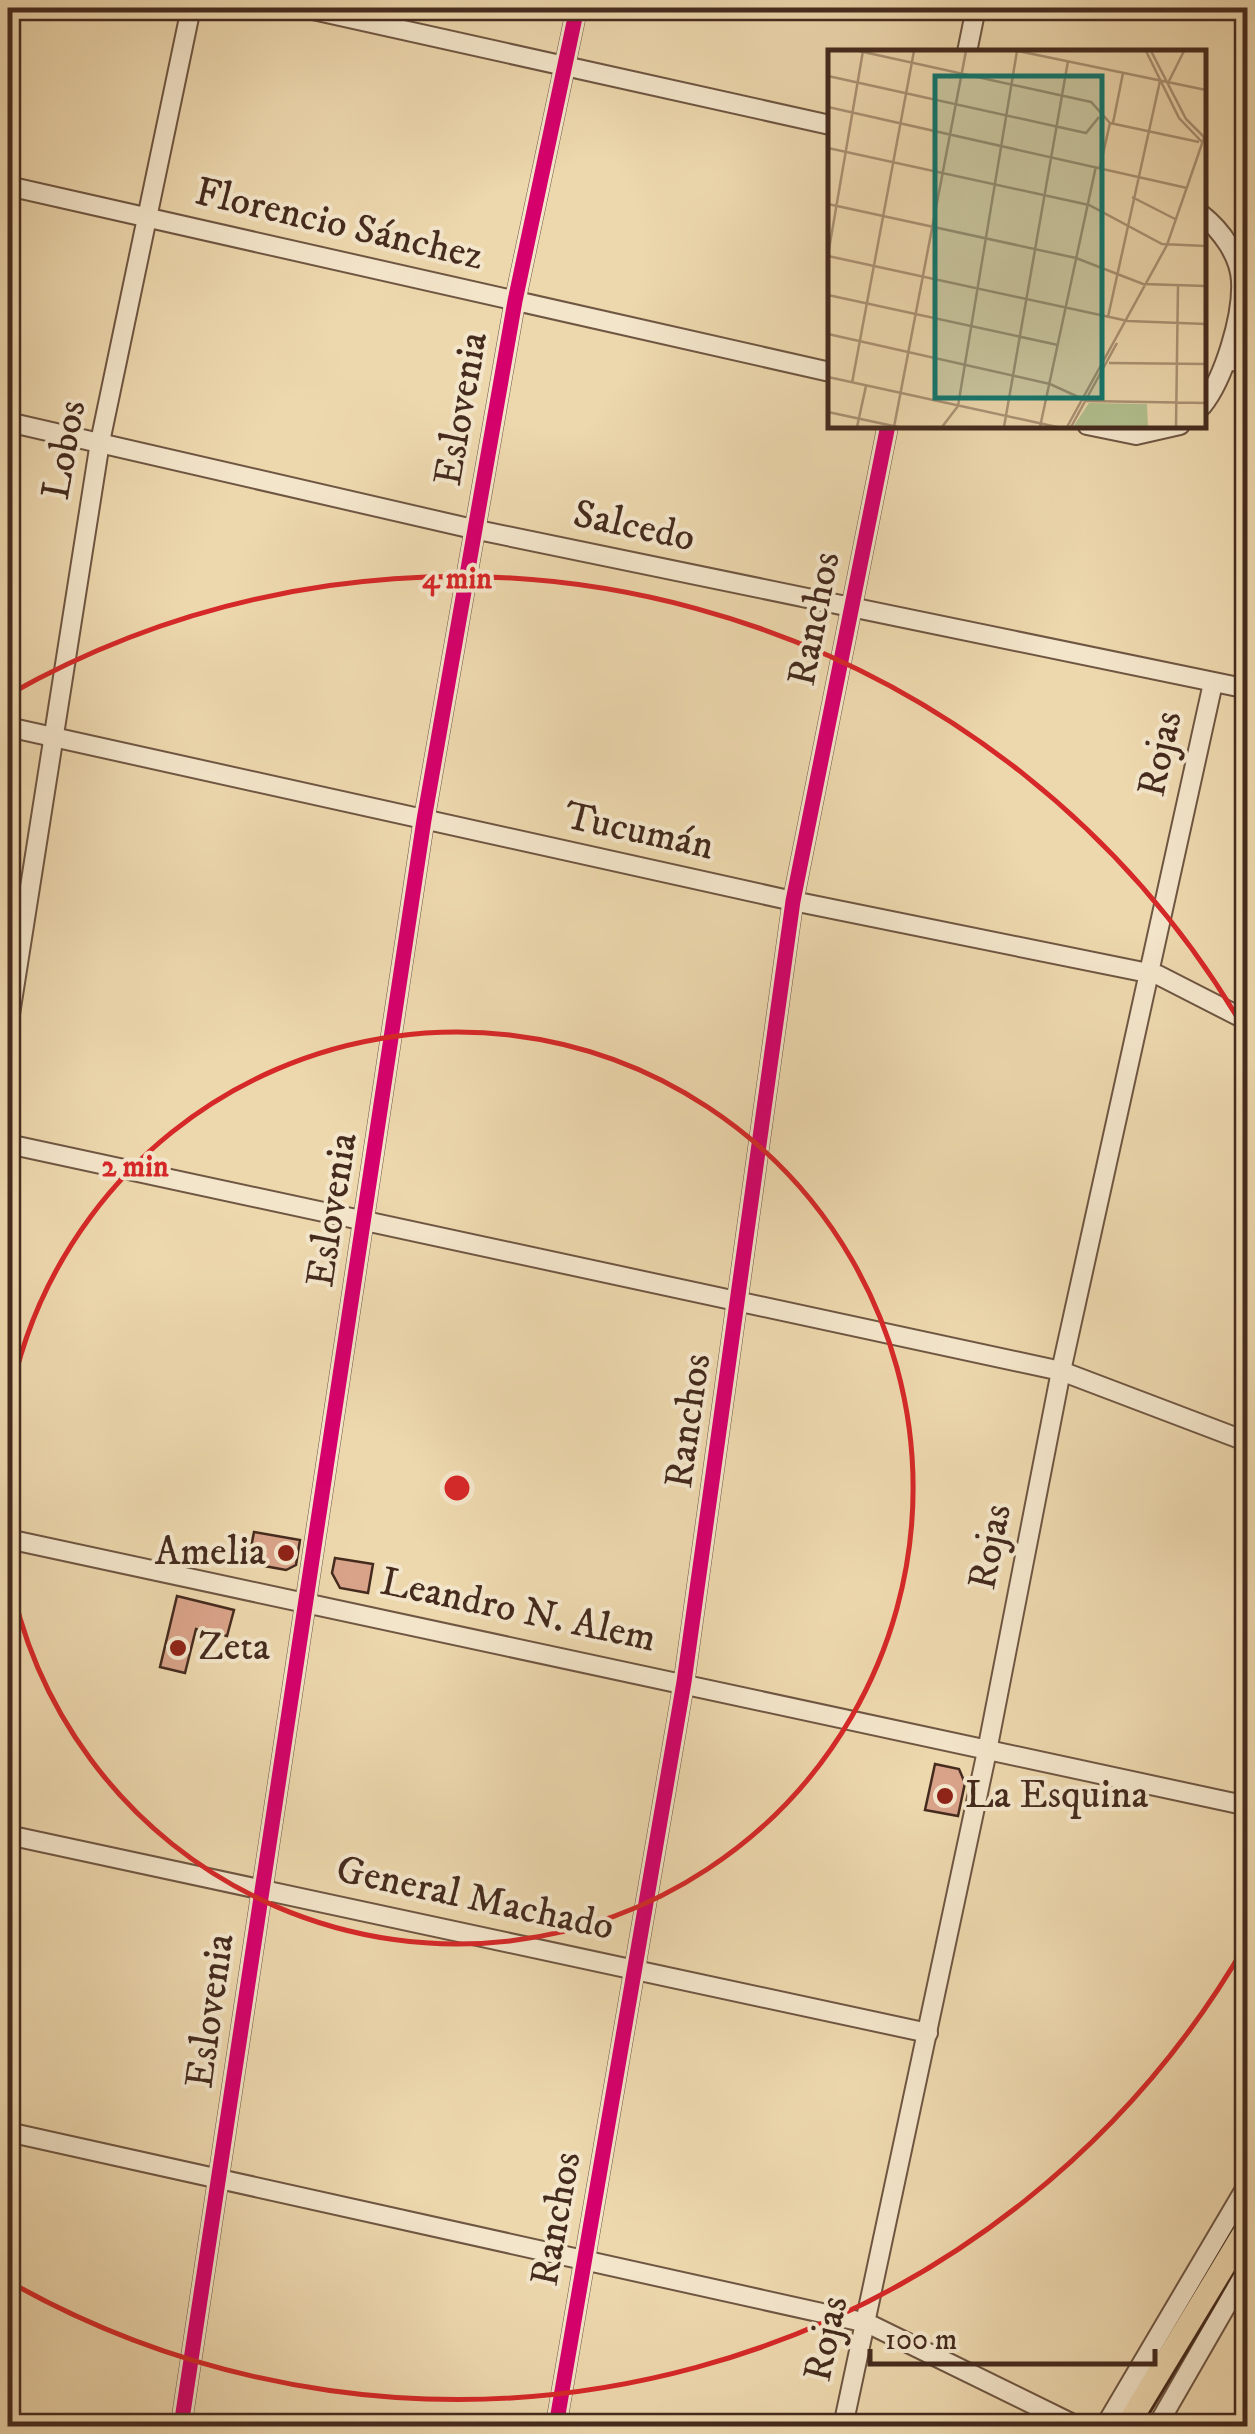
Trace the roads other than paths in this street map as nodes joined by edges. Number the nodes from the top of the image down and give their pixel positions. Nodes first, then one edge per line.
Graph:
1 (191, 8) edge
2 (304, 8) edge
3 (578, 8) edge
4 (976, 8) edge
5 (967, 50) edge
6 (566, 65) junction
7 (828, 125) edge
8 (8, 186) edge
9 (147, 217) junction
10 (1205, 218) edge
11 (515, 301) junction
12 (1242, 311) edge
13 (1227, 360) junction
14 (1248, 364) edge
15 (828, 372) edge
16 (1205, 402) edge
17 (8, 422) edge
18 (887, 428) edge
19 (1102, 428) edge
20 (1167, 428) edge
21 (100, 442) junction
22 (473, 529) junction
23 (850, 608) junction
24 (1213, 682) junction
25 (1247, 684) edge
26 (8, 727) edge
27 (54, 738) junction
28 (424, 820) junction
29 (793, 902) junction
30 (1149, 972) junction
31 (1248, 1021) edge
32 (8, 1028) edge
33 (8, 1144) edge
34 (365, 1218) junction
35 (739, 1302) junction
36 (1061, 1371) junction
37 (1248, 1442) edge
38 (8, 1539) edge
39 (308, 1602) junction
40 (684, 1682) junction
41 (987, 1752) junction
42 (1248, 1806) edge
43 (8, 1835) edge
44 (261, 1890) junction
45 (633, 1968) junction
46 (928, 2033) junction
47 (8, 2132) edge
48 (219, 2178) junction
49 (1248, 2184) edge
50 (1248, 2226) edge
51 (582, 2261) junction
52 (1248, 2268) edge
53 (867, 2322) junction
54 (1128, 2424) edge
55 (181, 2426) edge
56 (556, 2426) edge
57 (843, 2426) edge
58 (1078, 2426) edge
59 (1105, 2426) edge
60 (1157, 2426) edge

1 - 9 street, Lobos
2 - 6 street
3 - 6 street, Eslovenia
4 - 5 street
6 - 7 street
6 - 11 street, Eslovenia
8 - 9 street, Florencio Sánchez
9 - 11 street, Florencio Sánchez
9 - 21 street, Lobos
10 - 12 street
11 - 15 street, Florencio Sánchez
11 - 22 street, Eslovenia
12 - 13 street
13 - 14 street
13 - 16 street
17 - 21 street, Salcedo
18 - 23 street, Ranchos
19 - 20 street
21 - 22 street, Salcedo
21 - 27 street, Lobos
22 - 23 street, Salcedo
22 - 28 street, Eslovenia
23 - 24 street, Salcedo
23 - 29 street, Ranchos
24 - 25 street, Salcedo
24 - 30 street, Rojas
26 - 27 street, Tucumán
27 - 28 street, Tucumán
27 - 32 street, Lobos
28 - 29 street, Tucumán
28 - 34 street, Eslovenia
29 - 30 street, Tucumán
29 - 35 street, Ranchos
30 - 31 street, Tucumán
30 - 36 street, Rojas
33 - 34 street
34 - 35 street
34 - 39 street, Eslovenia
35 - 36 street
35 - 40 street, Ranchos
36 - 37 street
36 - 41 street, Rojas
38 - 39 street, Leandro N. Alem
39 - 40 street, Leandro N. Alem
39 - 44 street, Eslovenia
40 - 41 street, Leandro N. Alem
40 - 45 street, Ranchos
41 - 42 street, Leandro N. Alem
41 - 46 street, Rojas
43 - 44 street, General Machado
44 - 45 street, General Machado
44 - 48 street, Eslovenia
45 - 46 street, General Machado
45 - 51 street, Ranchos
46 - 53 street, Rojas
47 - 48 street
48 - 51 street
48 - 55 street, Eslovenia
49 - 59 street
50 - 54 main road
51 - 53 street
51 - 56 street, Ranchos
52 - 60 street
53 - 57 street, Rojas
53 - 58 street

